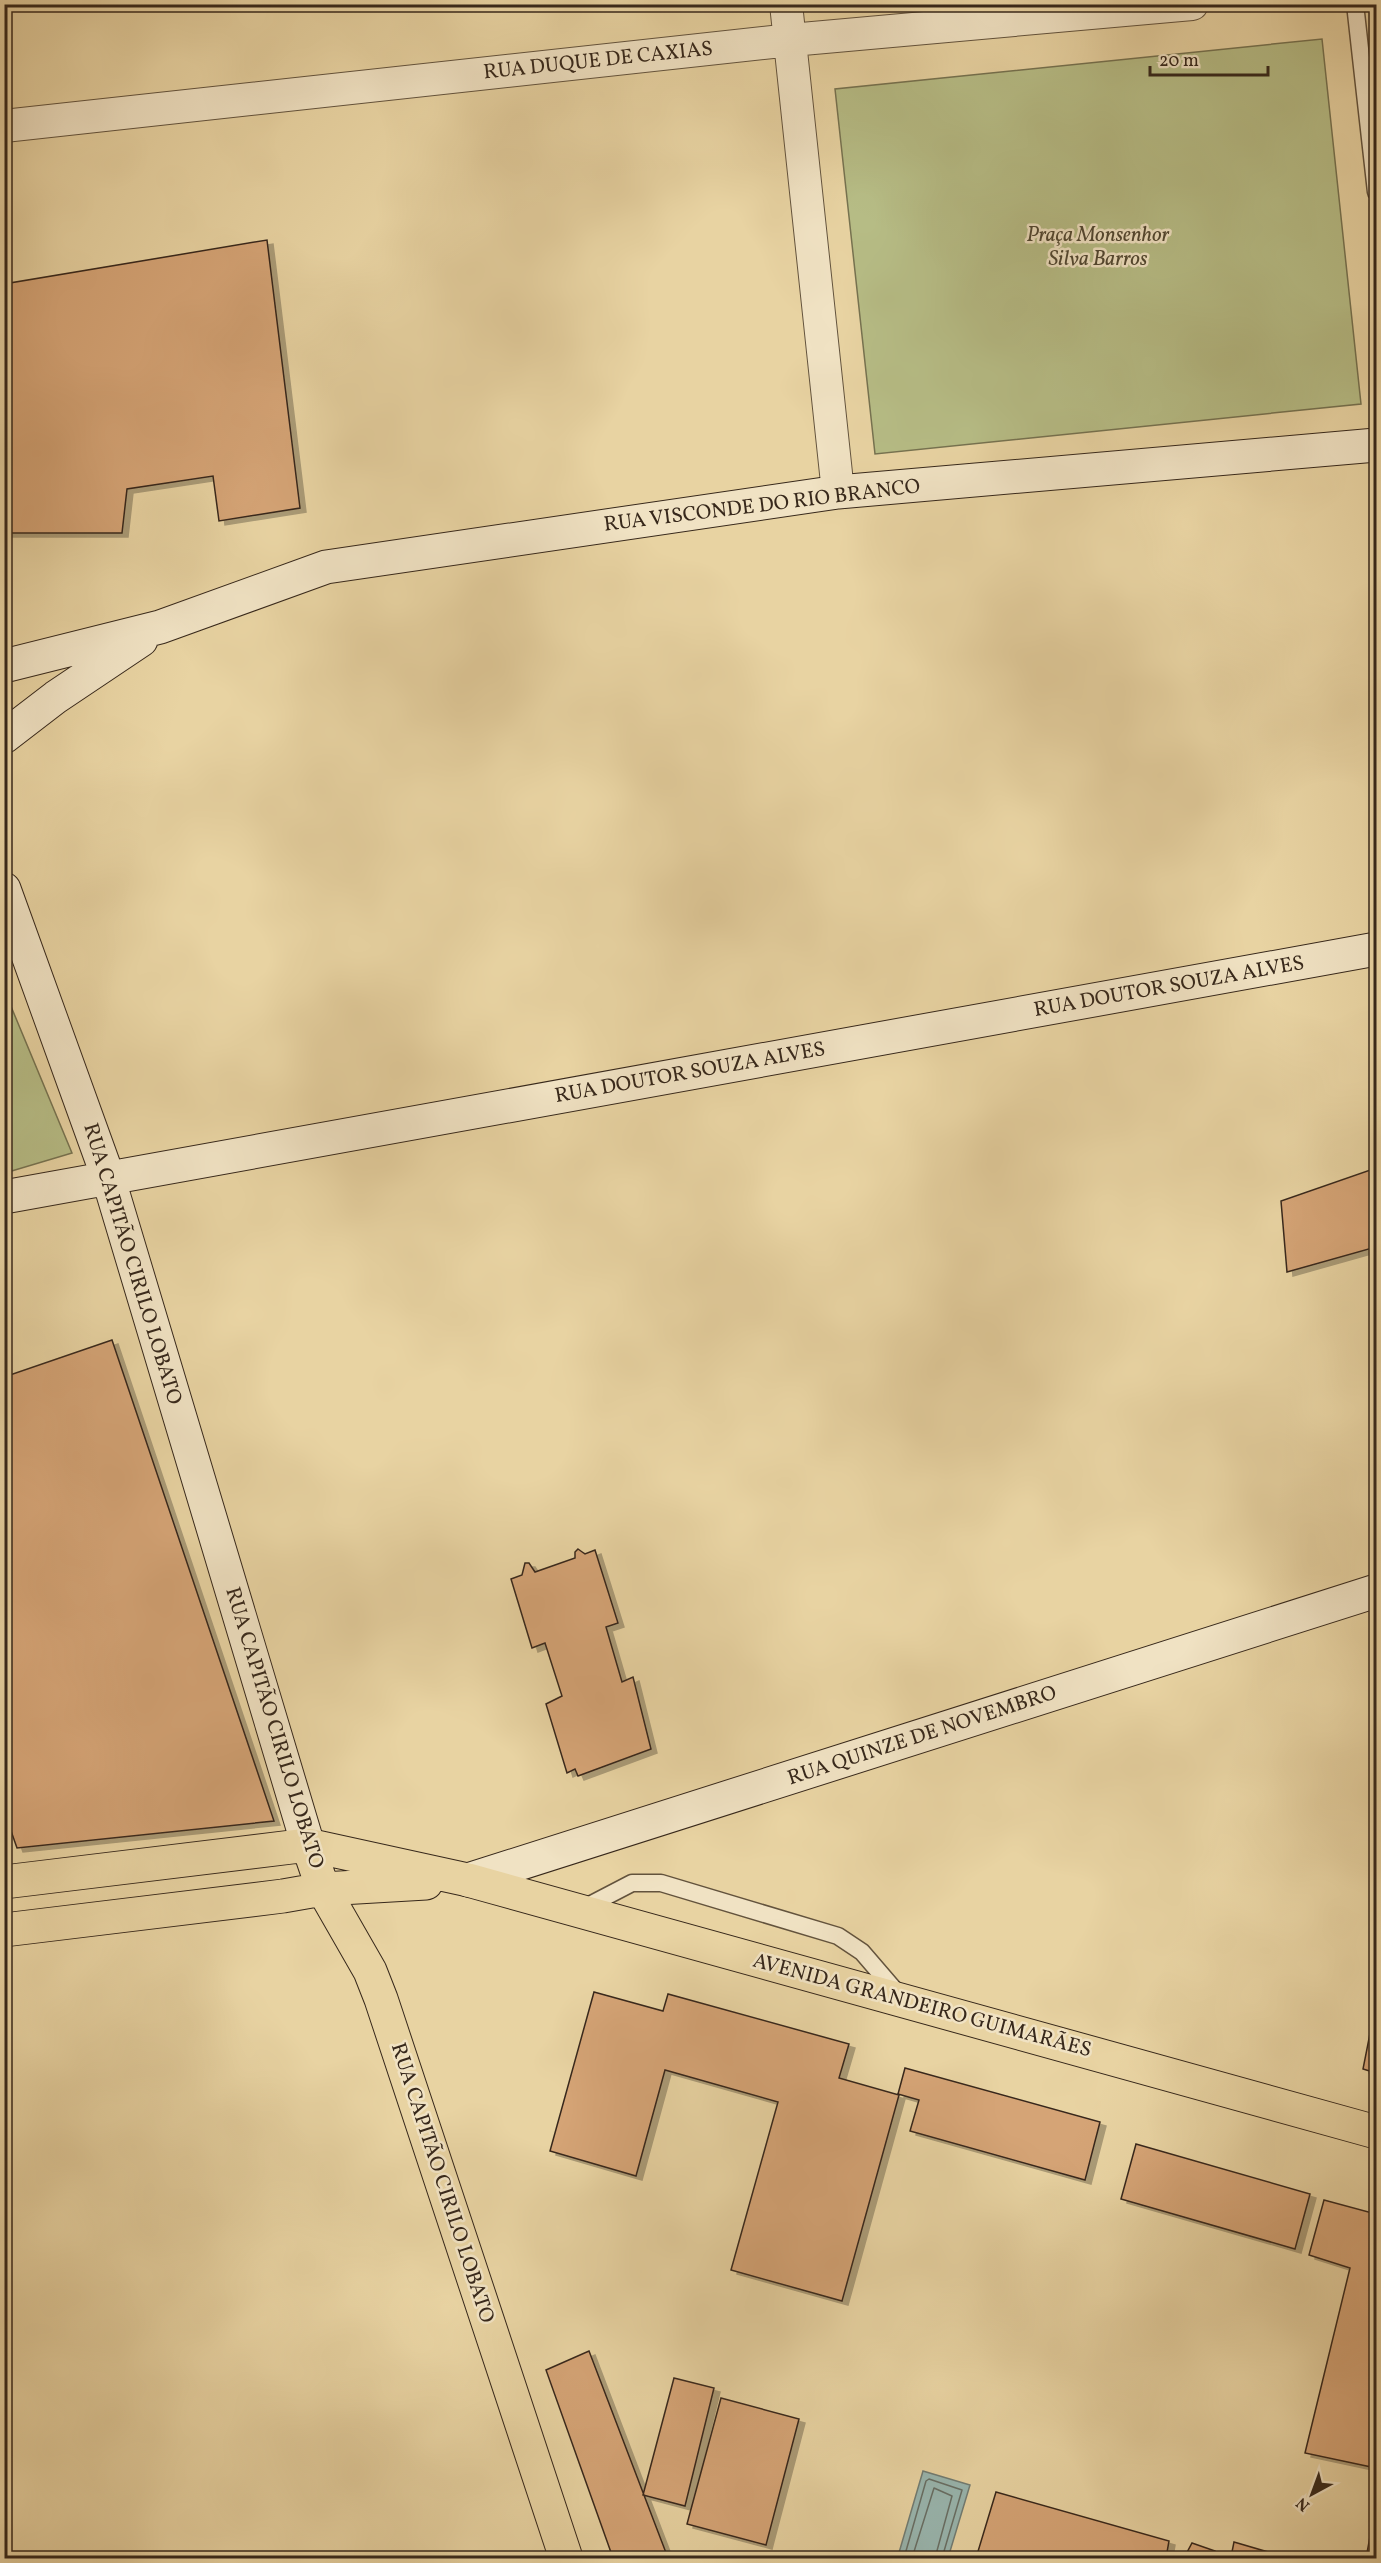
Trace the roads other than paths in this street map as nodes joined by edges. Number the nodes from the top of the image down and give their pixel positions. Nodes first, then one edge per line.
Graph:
1 (786, 4) edge
2 (1192, 4) edge
3 (1355, 4) edge
4 (791, 40) junction
5 (4, 126) edge
6 (1377, 192) edge
7 (1377, 445) edge
8 (838, 492) junction
9 (160, 627) junction
10 (4, 666) edge
11 (4, 737) edge
12 (4, 889) edge
13 (1377, 950) edge
14 (108, 1177) junction
15 (4, 1197) edge
16 (1377, 1591) edge
17 (308, 1845) junction
18 (468, 1880) junction
19 (4, 1882) edge
20 (323, 1889) junction
21 (578, 1910) junction
22 (4, 1930) edge
23 (904, 2001) junction
24 (1377, 2132) edge
25 (566, 2559) edge

1 - 4 street
2 - 4 street, RUA DUQUE DE CAXIAS
3 - 6 lane
4 - 5 street, RUA DUQUE DE CAXIAS
4 - 8 street
7 - 8 main road, RUA VISCONDE DO RIO BRANCO
8 - 9 main road, RUA VISCONDE DO RIO BRANCO
9 - 10 main road, RUA VISCONDE DO RIO BRANCO
9 - 11 main road, RUA VISCONDE DO RIO BRANCO
12 - 14 main road, RUA CAPITÃO CIRILO LOBATO
13 - 14 main road, RUA DOUTOR SOUZA ALVES
14 - 15 main road, RUA DOUTOR SOUZA ALVES
14 - 17 main road, RUA CAPITÃO CIRILO LOBATO
16 - 18 main road, RUA QUINZE DE NOVEMBRO
17 - 18 main road, RUA QUINZE DE NOVEMBRO
17 - 19 main road, RUA QUINZE DE NOVEMBRO
17 - 20 main road, RUA CAPITÃO CIRILO LOBATO
18 - 20 main road, RUA QUINZE DE NOVEMBRO
18 - 21 main road, AVENIDA GRANDEIRO GUIMARÃES
20 - 22 main road, RUA QUINZE DE NOVEMBRO
20 - 25 main road, RUA CAPITÃO CIRILO LOBATO
21 - 23 main road, AVENIDA GRANDEIRO GUIMARÃES
21 - 23 lane
23 - 24 main road, AVENIDA GRANDEIRO GUIMARÃES

